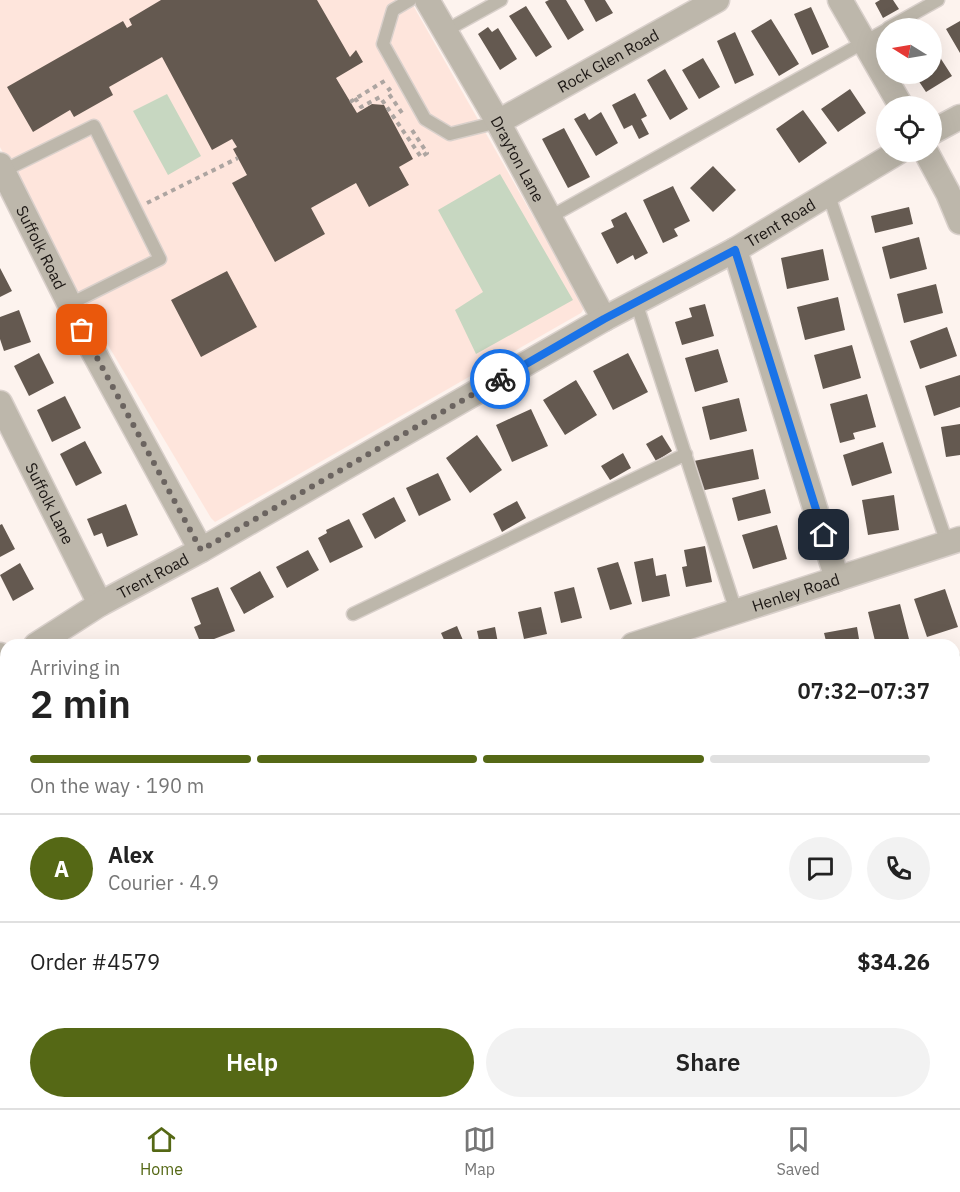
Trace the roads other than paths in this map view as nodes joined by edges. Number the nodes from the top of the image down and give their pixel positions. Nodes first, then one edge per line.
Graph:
1 (410, 0) edge
2 (427, 0) edge
3 (501, 0) edge
4 (717, 0) edge
5 (840, 0) edge
6 (938, 0) edge
7 (906, 18) edge
8 (445, 31) junction
9 (876, 35) edge
10 (864, 42) junction
11 (895, 96) edge
12 (960, 117) edge
13 (498, 122) junction
14 (942, 127) edge
15 (881, 162) edge
16 (931, 162) edge
17 (2, 168) edge
18 (828, 193) junction
19 (550, 218) junction
20 (960, 222) edge
21 (735, 250) junction
22 (636, 302) junction
23 (70, 304) junction
24 (604, 319) junction
25 (0, 403) edge
26 (686, 454) junction
27 (953, 541) edge
28 (201, 550) junction
29 (837, 579) junction
30 (100, 604) junction
31 (736, 611) junction
32 (353, 614) dead end
33 (45, 639) edge
34 (651, 639) edge

1 - 13 lane
2 - 8 street, Drayton Lane
3 - 8 lane
4 - 13 street, Rock Glen Road
5 - 10 street
6 - 7 lane
8 - 13 street, Drayton Lane
9 - 10 lane
10 - 11 street
10 - 19 lane
12 - 14 street
13 - 19 street, Drayton Lane
15 - 18 street, Trent Road
16 - 20 street
17 - 23 street, Suffolk Road
17 - 23 lane
18 - 21 street, Trent Road
18 - 27 lane
19 - 24 street, Drayton Lane
21 - 22 street, Trent Road
21 - 29 street
22 - 24 street, Trent Road
22 - 26 lane
23 - 28 street, Suffolk Road
24 - 28 street, Trent Road
25 - 30 street, Suffolk Lane
26 - 31 lane
26 - 32 lane
27 - 29 street, Henley Road
28 - 30 street, Trent Road
29 - 31 street, Henley Road
30 - 33 street, Trent Road
31 - 34 street, Henley Road

